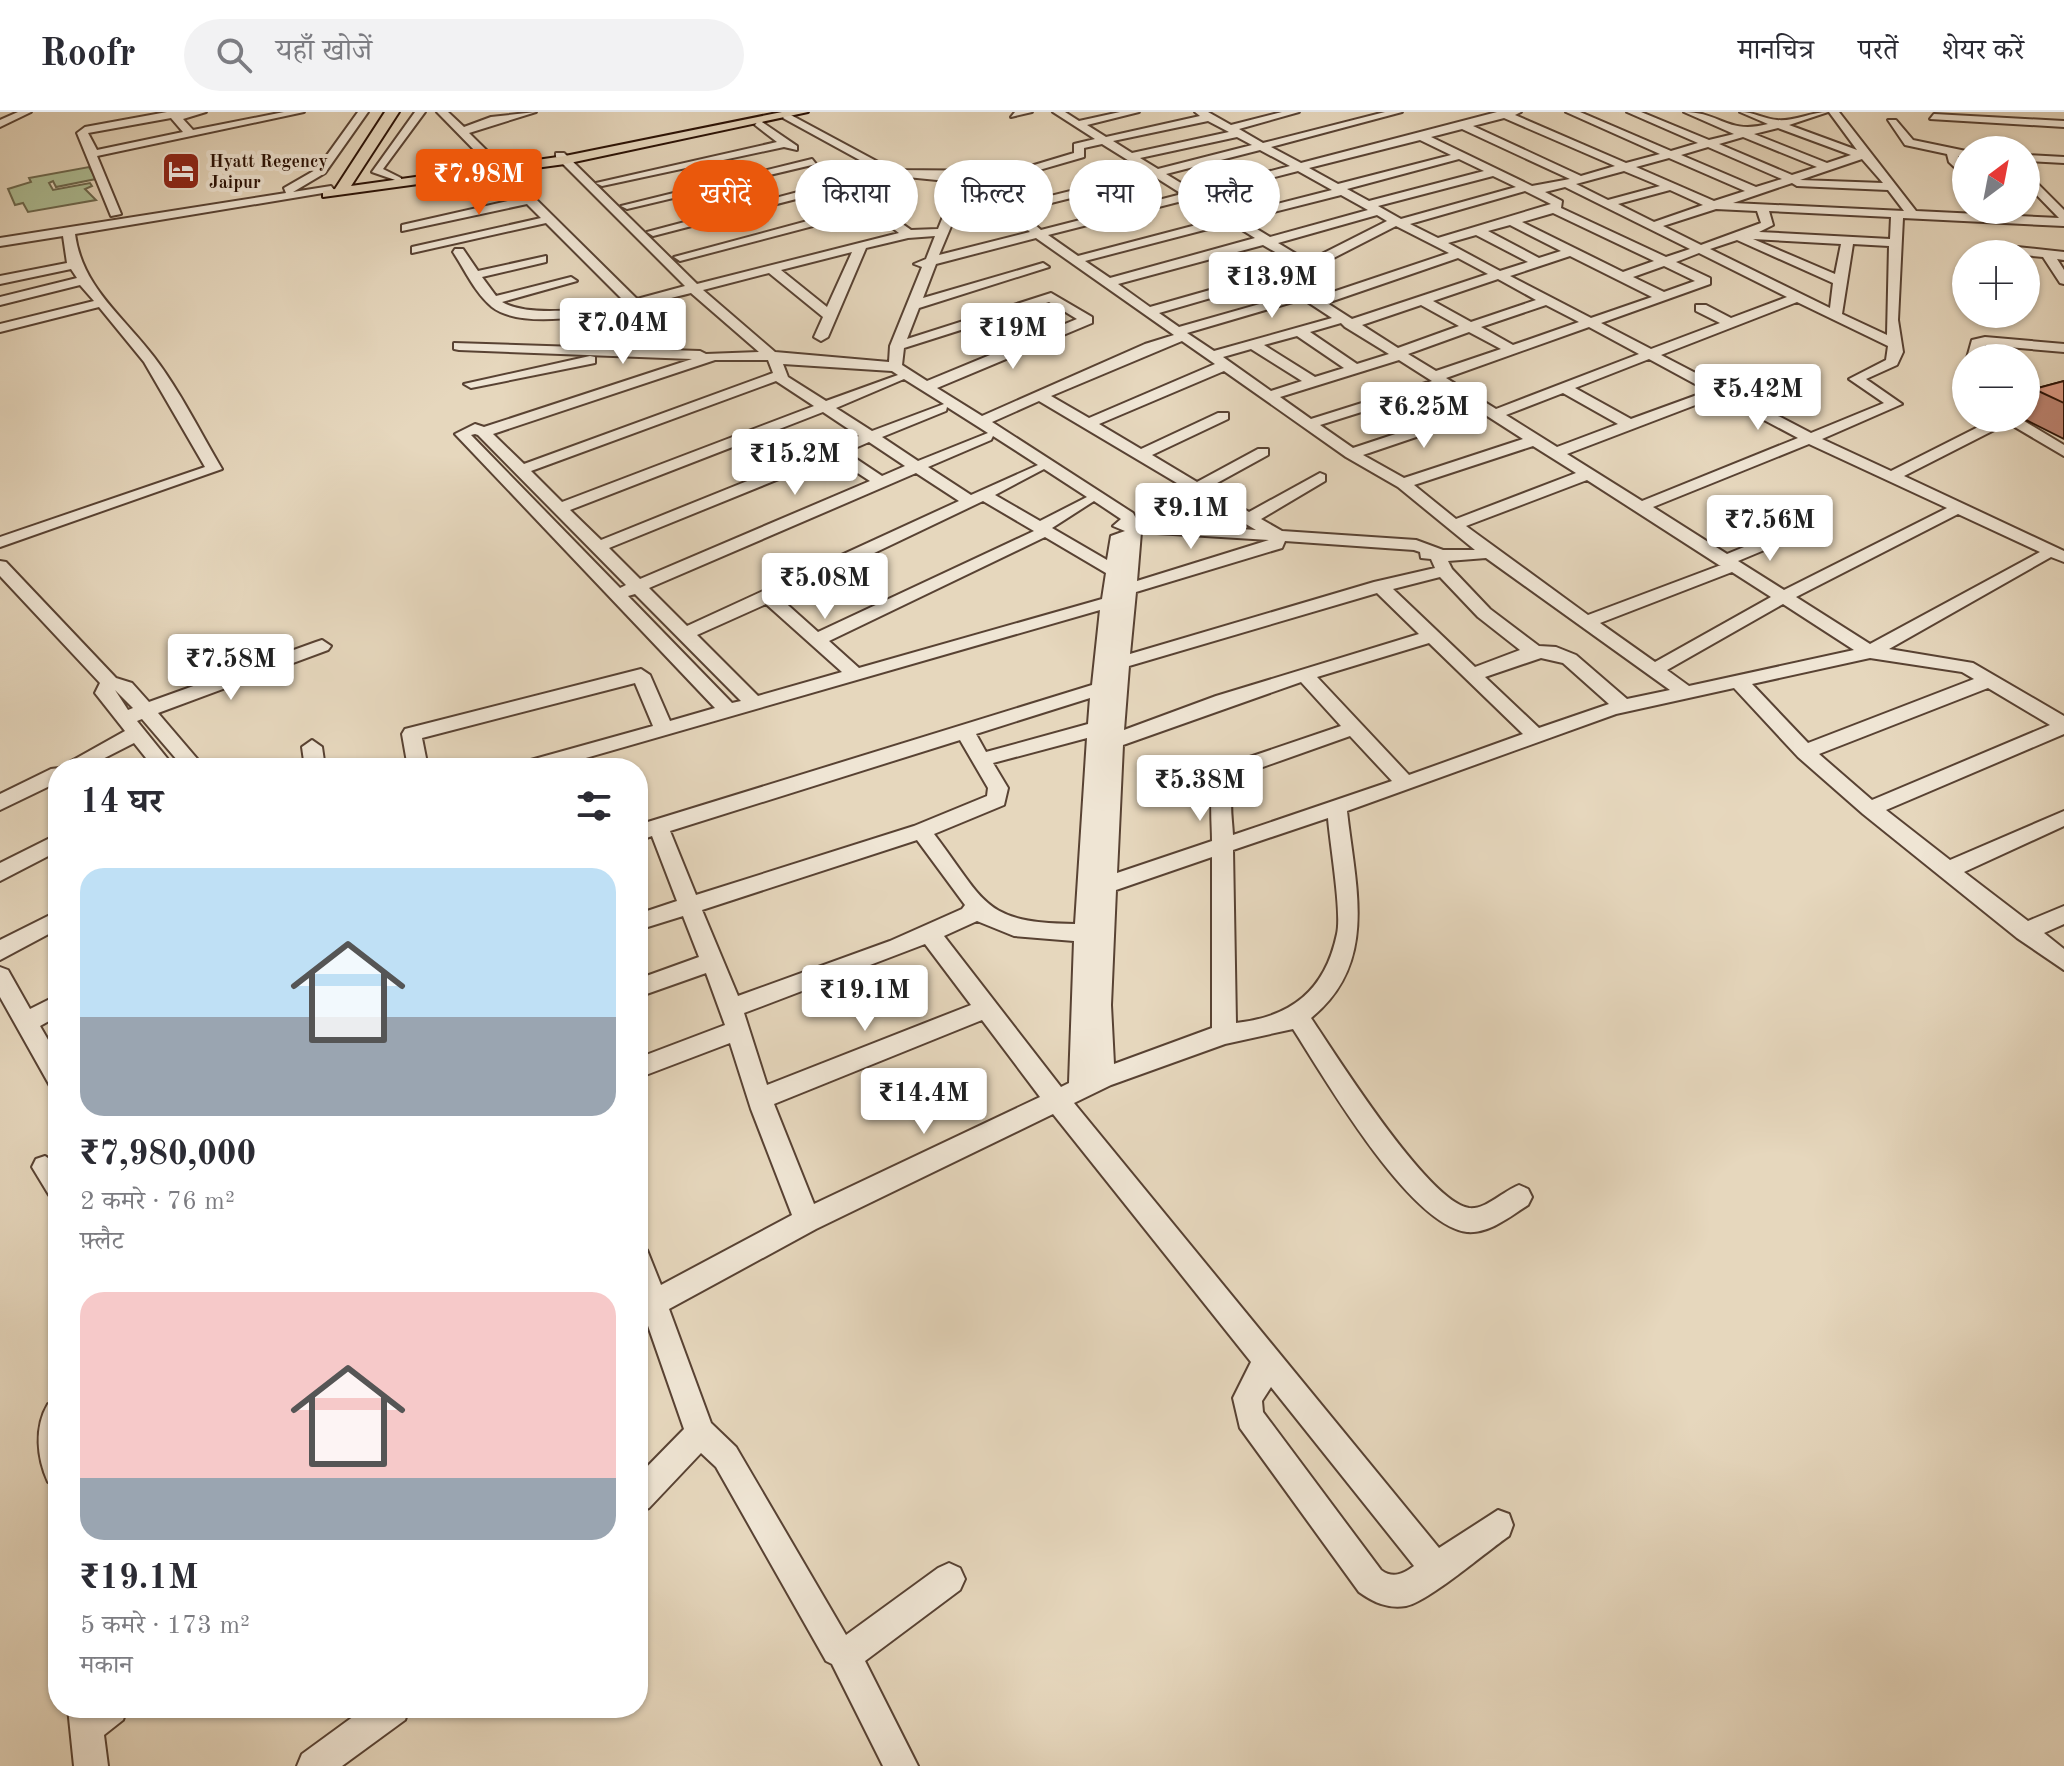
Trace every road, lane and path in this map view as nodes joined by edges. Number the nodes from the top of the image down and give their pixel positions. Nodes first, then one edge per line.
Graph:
1 (7, 112) edge
2 (26, 112) edge
3 (201, 112) edge
4 (299, 112) edge
5 (363, 112) edge
6 (376, 112) edge
7 (392, 112) edge
8 (420, 112) edge
9 (442, 112) edge
10 (482, 112) edge
11 (505, 112) edge
12 (531, 112) edge
13 (1027, 112) edge
14 (1058, 112) edge
15 (1134, 112) edge
16 (1294, 112) edge
17 (1397, 112) edge
18 (1571, 112) edge
19 (1632, 112) edge
20 (1689, 112) edge
21 (1745, 112) edge
22 (1823, 112) edge
23 (1834, 112) edge
24 (1960, 112) edge
25 (791, 113) edge
26 (1203, 113) edge
27 (1507, 113) edge
28 (173, 114) edge
29 (0, 115) edge
30 (1015, 115) dead end
31 (1934, 117) dead end
32 (750, 118) edge
33 (2064, 118) edge
34 (491, 120) junction
35 (1892, 122) dead end
36 (0, 124) edge
37 (1078, 124) junction
38 (1778, 124) junction
39 (2064, 124) edge
40 (1462, 125) junction
41 (459, 129) junction
42 (1235, 131) junction
43 (190, 134) junction
44 (1745, 134) junction
45 (1421, 136) junction
46 (1102, 140) junction
47 (786, 143) junction
48 (1709, 144) junction
49 (1262, 147) junction
50 (1952, 152) edge
51 (93, 153) junction
52 (1670, 154) junction
53 (1462, 155) junction
54 (568, 157) junction
55 (1129, 157) junction
56 (1866, 157) junction
57 (2040, 159) edge
58 (809, 160) edge
59 (1134, 160) edge
60 (2064, 160) edge
61 (1053, 163) edge
62 (795, 166) edge
63 (1624, 167) junction
64 (1827, 167) junction
65 (497, 168) junction
66 (1299, 169) junction
67 (1494, 172) junction
68 (1162, 174) edge
69 (1280, 174) edge
70 (934, 175) edge
71 (1790, 178) junction
72 (1579, 179) junction
73 (397, 180) junction
74 (1776, 182) junction
75 (602, 183) junction
76 (1565, 183) junction
77 (1669, 187) junction
78 (1891, 187) junction
79 (1530, 188) junction
80 (1339, 190) junction
81 (1753, 190) junction
82 (336, 191) junction
83 (2040, 193) edge
84 (1737, 195) junction
85 (301, 196) junction
86 (795, 196) edge
87 (1788, 198) junction
88 (268, 199) junction
89 (1178, 199) edge
90 (530, 200) junction
91 (1606, 204) junction
92 (1713, 205) junction
93 (627, 206) junction
94 (1280, 206) edge
95 (1373, 208) junction
96 (1762, 208) junction
97 (1554, 209) junction
98 (1798, 211) junction
99 (115, 214) dead end
100 (1897, 214) junction
101 (1913, 215) junction
102 (1952, 215) edge
103 (2040, 217) edge
104 (550, 219) junction
105 (2064, 219) edge
106 (1511, 221) junction
107 (1398, 222) junction
108 (1653, 226) junction
109 (795, 227) edge
110 (406, 228) dead end
111 (934, 231) edge
112 (1478, 231) junction
113 (68, 232) junction
114 (653, 232) junction
115 (905, 232) edge
116 (938, 232) edge
117 (1036, 232) edge
118 (1181, 232) edge
119 (1251, 232) edge
120 (908, 234) junction
121 (1040, 235) junction
122 (1737, 235) junction
123 (1848, 240) junction
124 (1265, 241) junction
125 (1438, 242) junction
126 (1897, 243) junction
127 (0, 244) edge
128 (860, 247) junction
129 (1698, 247) junction
130 (416, 250) dead end
131 (1572, 251) junction
132 (459, 252) dead end
133 (1459, 254) junction
134 (2040, 254) edge
135 (2048, 255) junction
136 (2064, 256) edge
137 (680, 257) junction
138 (542, 259) dead end
139 (1076, 260) junction
140 (1666, 261) junction
141 (1538, 262) junction
142 (926, 263) junction
143 (75, 265) junction
144 (1308, 266) junction
145 (1043, 267) dead end
146 (772, 269) junction
147 (476, 275) junction
148 (1274, 275) junction
149 (1499, 275) junction
150 (1625, 276) junction
151 (0, 280) edge
152 (84, 280) junction
153 (2064, 280) edge
154 (571, 281) dead end
155 (1840, 281) junction
156 (1110, 282) junction
157 (709, 285) junction
158 (694, 288) junction
159 (1800, 296) junction
160 (1663, 297) junction
161 (1310, 299) junction
162 (494, 300) junction
163 (1421, 300) junction
164 (1547, 300) junction
165 (0, 301) edge
166 (101, 303) junction
167 (634, 303) junction
168 (914, 305) junction
169 (1701, 308) dead end
170 (1150, 311) junction
171 (1003, 312) junction
172 (1836, 313) junction
173 (829, 315) junction
174 (1016, 321) dead end
175 (1346, 321) junction
176 (1592, 323) junction
177 (1731, 323) junction
178 (1469, 327) junction
179 (0, 328) edge
180 (502, 330) junction
181 (1030, 330) dead end
182 (1300, 332) junction
183 (1181, 334) junction
184 (821, 337) dead end
185 (1043, 338) junction
186 (1892, 343) junction
187 (1977, 344) edge
188 (2019, 344) edge
189 (1254, 345) junction
190 (459, 346) dead end
191 (2040, 346) edge
192 (2064, 348) edge
193 (1513, 350) junction
194 (626, 352) junction
195 (1398, 354) junction
196 (1652, 354) junction
197 (714, 356) junction
198 (779, 356) junction
199 (1218, 360) junction
200 (891, 363) junction
201 (1356, 370) junction
202 (780, 375) junction
203 (1438, 380) junction
204 (1314, 383) junction
205 (471, 384) dead end
206 (924, 388) junction
207 (1564, 388) junction
208 (1723, 390) junction
209 (1039, 395) junction
210 (1269, 396) junction
211 (826, 406) junction
212 (941, 408) junction
213 (1490, 412) junction
214 (1223, 416) dead end
215 (1088, 424) junction
216 (1309, 424) junction
217 (1630, 425) junction
218 (983, 429) junction
219 (483, 432) junction
220 (1981, 432) edge
221 (2032, 432) edge
222 (2040, 432) edge
223 (870, 436) junction
224 (1811, 439) junction
225 (1535, 440) junction
226 (2064, 442) edge
227 (833, 450) junction
228 (2064, 451) edge
229 (1263, 452) dead end
230 (1555, 453) junction
231 (1351, 454) junction
232 (1140, 455) junction
233 (917, 466) junction
234 (1036, 469) junction
235 (521, 470) junction
236 (1587, 474) junction
237 (1893, 476) junction
238 (1320, 478) dead end
239 (881, 482) junction
240 (1403, 484) junction
241 (1197, 488) junction
242 (977, 499) junction
243 (1086, 501) junction
244 (1640, 507) junction
245 (559, 509) junction
246 (1951, 512) junction
247 (1249, 519) junction
248 (1454, 525) junction
249 (1043, 530) junction
250 (1799, 530) dead end
251 (1126, 532) junction
252 (1277, 540) junction
253 (0, 542) edge
254 (598, 547) junction
255 (1437, 553) junction
256 (1489, 553) junction
257 (2043, 556) junction
258 (2064, 557) edge
259 (1730, 563) junction
260 (0, 566) edge
261 (2064, 566) edge
262 (1113, 570) junction
263 (1444, 571) junction
264 (638, 586) junction
265 (1380, 586) junction
266 (619, 594) junction
267 (767, 596) junction
268 (1121, 597) junction
269 (1783, 597) junction
270 (1586, 622) junction
271 (685, 634) junction
272 (1432, 636) junction
273 (816, 640) junction
274 (322, 646) dead end
275 (1533, 651) junction
276 (1870, 652) junction
277 (1654, 670) junction
278 (856, 675) junction
279 (1304, 675) junction
280 (1473, 675) junction
281 (1112, 677) junction
282 (1992, 679) junction
283 (1738, 681) junction
284 (110, 682) junction
285 (1684, 691) junction
286 (754, 703) junction
287 (1623, 706) junction
288 (728, 710) junction
289 (145, 711) junction
290 (131, 726) junction
291 (2064, 726) edge
292 (1354, 728) junction
293 (664, 729) junction
294 (964, 731) junction
295 (1106, 734) junction
296 (1537, 737) junction
297 (312, 747) dead end
298 (1805, 752) junction
299 (84, 758) edge
300 (157, 758) edge
301 (186, 758) edge
302 (314, 758) edge
303 (416, 758) edge
304 (562, 758) edge
305 (981, 760) junction
306 (48, 779) edge
307 (1406, 784) junction
308 (0, 803) edge
309 (1337, 807) junction
310 (1870, 809) junction
311 (2064, 818) edge
312 (648, 825) edge
313 (648, 825) edge
314 (648, 831) edge
315 (921, 831) junction
316 (1223, 844) junction
317 (48, 847) edge
318 (1948, 870) junction
319 (0, 873) edge
320 (1106, 885) junction
321 (690, 905) junction
322 (974, 908) junction
323 (2064, 914) edge
324 (648, 919) edge
325 (48, 925) edge
326 (2025, 932) junction
327 (1085, 933) junction
328 (930, 934) junction
329 (0, 951) edge
330 (2064, 961) edge
331 (711, 962) junction
332 (0, 976) edge
333 (648, 984) edge
334 (987, 1008) junction
335 (48, 1010) edge
336 (1297, 1016) junction
337 (735, 1019) junction
338 (26, 1023) junction
339 (1224, 1034) junction
340 (48, 1062) edge
341 (648, 1063) edge
342 (1092, 1083) junction
343 (760, 1099) junction
344 (1057, 1100) junction
345 (1519, 1197) dead end
346 (807, 1220) junction
347 (648, 1293) edge
348 (648, 1299) edge
349 (1266, 1356) junction
350 (700, 1433) junction
351 (648, 1487) edge
352 (1498, 1525) dead end
353 (1437, 1570) junction
354 (949, 1579) dead end
355 (843, 1653) junction
356 (94, 1718) edge
357 (379, 1718) edge
358 (91, 1766) edge
359 (314, 1766) edge
360 (901, 1766) edge

1 - 29 street
2 - 36 street
3 - 28 street
4 - 43 street
5 - 88 street
6 - 82 main road
7 - 82 main road
8 - 73 street
9 - 41 street
10 - 41 street
11 - 34 street
12 - 34 street
13 - 30 street
14 - 37 street
15 - 37 street
16 - 42 street
17 - 49 street
18 - 52 street
19 - 48 street
20 - 44 street
21 - 38 street
22 - 38 street
23 - 56 street
24 - 33 street
25 - 32 main road
25 - 70 street
26 - 42 street
26 - 46 street
27 - 40 street
27 - 63 street
28 - 43 street
28 - 51 street
31 - 39 street
32 - 47 street
32 - 54 main road
34 - 41 street
35 - 50 street
37 - 46 street
38 - 44 street
38 - 56 street
40 - 45 street
40 - 72 street
41 - 65 street
42 - 49 street
42 - 55 street
43 - 51 street
44 - 48 street
44 - 64 street
45 - 53 street
45 - 66 street
46 - 55 street
46 - 61 street
47 - 58 street
47 - 75 street
48 - 52 street
48 - 71 street
49 - 66 street
49 - 68 street
51 - 99 street
52 - 63 street
52 - 81 street
53 - 67 street
53 - 80 street
54 - 65 main road
54 - 75 street
54 - 158 street
55 - 59 street
56 - 64 street
56 - 78 street
57 - 60 street
62 - 93 street
63 - 72 street
63 - 77 street
64 - 71 street
65 - 73 main road
65 - 82 main road
65 - 90 street
66 - 69 street
66 - 80 street
67 - 79 street
67 - 95 street
71 - 74 street
72 - 76 street
73 - 82 main road
74 - 78 street
74 - 81 street
74 - 87 street
75 - 93 street
76 - 79 street
76 - 91 street
77 - 91 street
77 - 92 street
78 - 101 street
79 - 97 street
79 - 107 street
80 - 94 street
80 - 95 street
81 - 84 street
82 - 85 street
83 - 105 street
84 - 87 street
84 - 92 street
85 - 88 street
85 - 113 street
86 - 114 street
87 - 98 street
88 - 113 street
89 - 121 street
90 - 104 street
90 - 110 street
91 - 108 street
92 - 96 street
92 - 108 street
93 - 114 street
95 - 107 street
95 - 124 street
96 - 98 street
96 - 122 street
97 - 106 street
97 - 140 street
98 - 100 street
100 - 101 street
100 - 126 street
101 - 102 street
103 - 105 street
104 - 130 street
104 - 167 street
106 - 112 street
106 - 131 street
107 - 125 street
107 - 144 street
108 - 129 street
109 - 137 street
111 - 120 street
112 - 125 street
112 - 141 street
113 - 127 street
113 - 143 street
114 - 137 street
115 - 120 street
116 - 142 street
117 - 121 street
118 - 139 street
119 - 124 street
120 - 128 street
121 - 139 street
121 - 142 street
122 - 123 street
122 - 129 street
122 - 155 street
123 - 126 street
123 - 155 street
124 - 144 street
124 - 156 street
125 - 133 street
126 - 186 street
128 - 146 street
128 - 173 street
129 - 140 street
129 - 159 street
131 - 141 street
131 - 150 street
132 - 147 street
133 - 149 street
133 - 161 street
134 - 135 street
135 - 136 street
135 - 153 street
137 - 157 street
138 - 147 street
139 - 156 street
140 - 150 street
140 - 160 street
141 - 149 street
142 - 168 street
142 - 200 street
143 - 151 street
143 - 152 street
144 - 148 street
145 - 168 street
146 - 157 street
146 - 173 street
147 - 162 street
148 - 161 street
148 - 170 street
149 - 163 street
149 - 164 street
150 - 160 street
152 - 165 street
152 - 166 street
154 - 162 street
155 - 172 street
156 - 170 street
157 - 158 street
157 - 198 street
158 - 167 street
158 - 198 street
159 - 172 street
159 - 177 street
160 - 176 street
161 - 175 street
161 - 183 street
162 - 180 street
163 - 175 street
163 - 178 street
164 - 176 street
164 - 178 street
166 - 179 street
166 - 253 street
167 - 180 street
168 - 200 street
169 - 177 street
170 - 183 street
171 - 174 street
171 - 185 street
171 - 200 street
172 - 186 street
173 - 184 street
175 - 182 street
175 - 195 street
176 - 193 street
176 - 196 street
177 - 196 street
178 - 193 street
178 - 195 street
180 - 190 street
180 - 194 street
181 - 185 street
182 - 189 street
182 - 201 street
183 - 199 street
183 - 209 street
185 - 206 street
186 - 224 street
187 - 188 street
189 - 199 street
189 - 204 street
191 - 192 street
193 - 203 street
194 - 197 street
194 - 205 street
195 - 201 street
195 - 203 street
196 - 207 street
196 - 208 street
197 - 198 street
197 - 219 street
198 - 200 street
198 - 202 street
199 - 210 street
199 - 215 street
200 - 206 street
200 - 211 street
200 - 212 street
201 - 204 street
202 - 211 street
202 - 235 street
203 - 213 street
203 - 216 street
204 - 210 street
206 - 218 street
207 - 213 street
207 - 217 street
208 - 217 street
208 - 224 street
209 - 215 street
209 - 218 street
210 - 216 street
211 - 223 street
211 - 245 street
212 - 218 street
212 - 223 street
213 - 225 street
213 - 231 street
214 - 232 street
215 - 232 street
216 - 231 street
217 - 230 street
218 - 233 street
218 - 234 street
218 - 251 street
219 - 235 street
219 - 266 street
220 - 237 street
221 - 228 street
222 - 226 street
223 - 227 street
223 - 233 street
224 - 237 street
224 - 244 street
224 - 246 street
225 - 230 street
225 - 240 street
227 - 239 street
227 - 254 street
229 - 241 street
230 - 236 street
231 - 240 street
232 - 241 street
233 - 239 street
233 - 242 street
234 - 242 street
234 - 243 street
235 - 245 street
236 - 244 street
236 - 248 street
237 - 258 street
238 - 247 street
239 - 264 street
240 - 248 street
241 - 247 street
242 - 249 street
242 - 267 street
243 - 249 street
243 - 251 street
244 - 259 street
245 - 254 street
246 - 257 street
246 - 269 street
247 - 252 street
248 - 256 street
249 - 262 street
249 - 273 street
250 - 259 street
251 - 252 street
251 - 262 street
251 - 268 street
252 - 255 street
252 - 268 street
254 - 264 street
255 - 256 street
255 - 263 street
256 - 270 street
257 - 261 street
257 - 276 street
259 - 269 street
259 - 270 street
260 - 284 street
262 - 268 street
263 - 265 street
263 - 275 street
264 - 266 street
264 - 271 street
265 - 272 street
265 - 281 street
266 - 288 street
267 - 271 street
267 - 273 street
268 - 278 street
268 - 281 street
269 - 276 street
269 - 277 street
270 - 277 street
271 - 286 street
272 - 279 street
272 - 280 street
273 - 278 street
274 - 289 street
275 - 280 street
275 - 287 street
276 - 282 street
276 - 283 street
277 - 285 street
278 - 286 street
279 - 292 street
279 - 295 street
280 - 296 street
281 - 294 street
281 - 295 street
281 - 312 street
282 - 291 street
282 - 298 street
283 - 285 street
283 - 298 street
284 - 289 street
284 - 290 street
285 - 287 street
286 - 288 street
287 - 296 street
288 - 293 street
289 - 290 street
289 - 301 street
290 - 299 street
290 - 300 street
291 - 310 street
292 - 307 street
292 - 316 street
293 - 303 street
293 - 304 street
294 - 305 street
294 - 313 street
295 - 305 street
295 - 320 street
295 - 327 street
296 - 307 street
297 - 302 street
298 - 310 street
305 - 315 street
306 - 308 street
307 - 309 street
309 - 316 street
309 - 336 street
310 - 318 street
311 - 318 street
314 - 321 street
315 - 321 street
315 - 322 street
316 - 320 street
316 - 339 street
317 - 319 street
318 - 326 street
320 - 342 street
321 - 324 street
321 - 331 street
322 - 327 street
322 - 328 street
323 - 326 street
325 - 329 street
326 - 330 street
327 - 342 street
328 - 334 street
328 - 337 street
331 - 333 street
331 - 337 street
332 - 338 street
334 - 343 street
334 - 344 street
335 - 338 street
336 - 339 street
336 - 345 street
337 - 341 street
337 - 343 street
338 - 340 street
339 - 342 street
342 - 344 street
343 - 346 street
344 - 346 street
344 - 349 street
346 - 347 street
348 - 350 street
349 - 353 street
349 - 353 street
350 - 351 street
350 - 355 street
352 - 353 street
354 - 355 street
355 - 360 street
356 - 358 street
357 - 359 street

